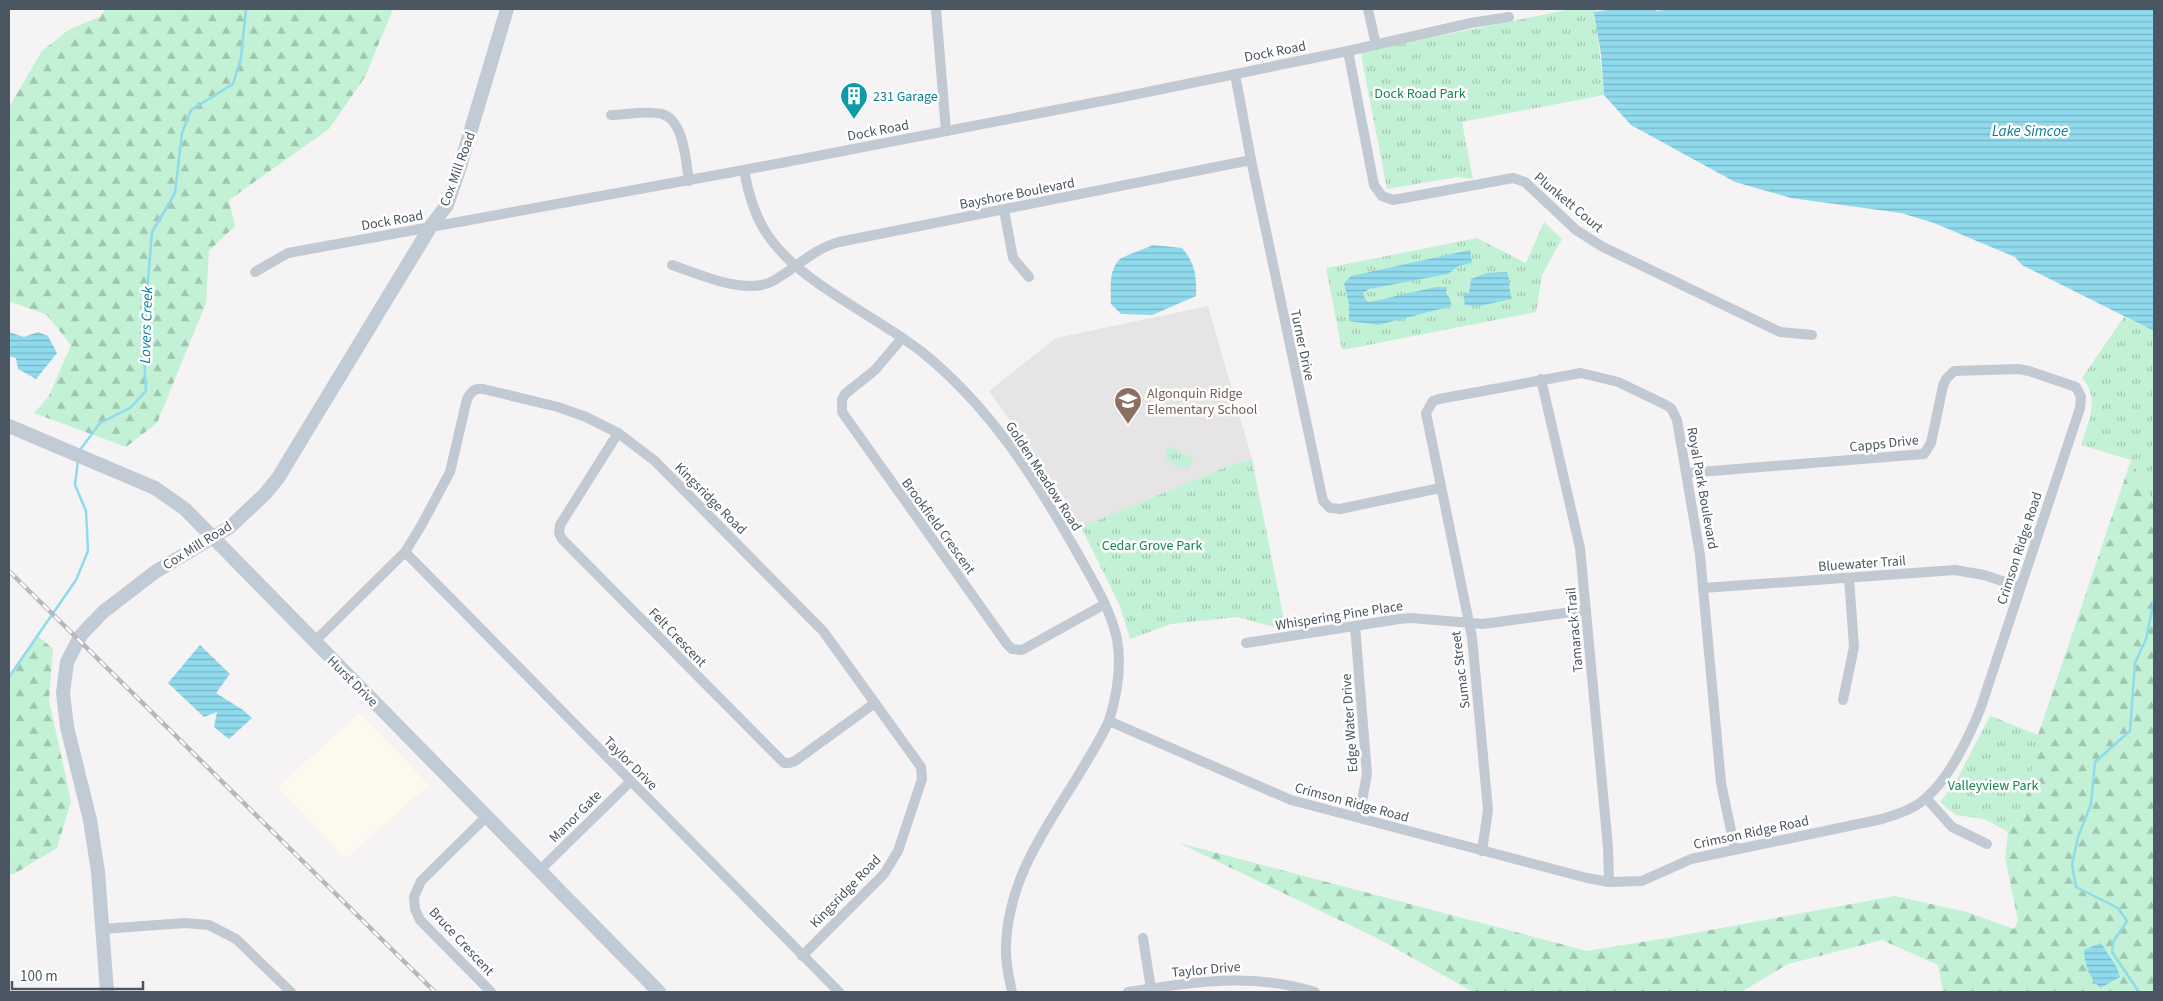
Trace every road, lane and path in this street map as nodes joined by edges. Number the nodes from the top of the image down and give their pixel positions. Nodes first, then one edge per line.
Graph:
1 (508, 9) edge
2 (936, 9) edge
3 (1368, 9) edge
4 (1509, 17) dead end
5 (1376, 45) junction
6 (1348, 51) junction
7 (1235, 74) junction
8 (610, 115) dead end
9 (946, 131) junction
10 (1251, 160) junction
11 (744, 170) junction
12 (689, 181) junction
13 (1004, 210) junction
14 (432, 226) junction
15 (672, 265) dead end
16 (794, 266) junction
17 (255, 272) dead end
18 (1029, 277) dead end
19 (1812, 335) dead end
20 (902, 338) junction
21 (1541, 379) junction
22 (2079, 392) joint
23 (9, 426) edge
24 (618, 433) junction
25 (1687, 473) junction
26 (1440, 488) junction
27 (214, 536) junction
28 (405, 552) junction
29 (1849, 578) junction
30 (2020, 587) junction
31 (1703, 588) junction
32 (1105, 604) junction
33 (1586, 610) junction
34 (1468, 623) junction
35 (1355, 626) junction
36 (314, 642) junction
37 (1246, 643) dead end
38 (1843, 700) dead end
39 (875, 703) junction
40 (1109, 721) junction
41 (630, 782) junction
42 (1926, 798) junction
43 (486, 817) junction
44 (1359, 817) junction
45 (1987, 844) dead end
46 (1735, 849) junction
47 (1482, 851) junction
48 (539, 871) junction
49 (1609, 882) junction
50 (102, 929) junction
51 (1143, 938) dead end
52 (802, 956) junction
53 (1151, 989) junction
54 (107, 992) edge
55 (291, 992) edge
56 (491, 992) edge
57 (659, 992) edge
58 (838, 992) edge
59 (1012, 992) edge
60 (1128, 992) edge
61 (1315, 992) edge

1 - 14 street, Cox Mill Road
2 - 9 street
3 - 5 street
4 - 5 street, Dock Road
5 - 6 street, Dock Road
6 - 7 street, Dock Road
6 - 19 street, Plunkett Court
7 - 9 street, Dock Road
7 - 10 street, Turner Drive
8 - 12 street
9 - 11 street, Dock Road
10 - 13 street, Bayshore Boulevard
10 - 26 street, Turner Drive
11 - 12 street, Dock Road
11 - 16 street, Golden Meadow Road
12 - 14 street, Dock Road
13 - 16 street, Bayshore Boulevard
13 - 18 street
14 - 17 street, Dock Road
14 - 27 street, Cox Mill Road
15 - 16 street, Bayshore Boulevard
16 - 20 street, Golden Meadow Road
20 - 32 street, Golden Meadow Road
20 - 32 street, Brookfield Crescent
21 - 25 street, Royal Park Boulevard
21 - 26 street, Royal Park Boulevard
21 - 33 street, Tamarack Trail
22 - 25 street, Capps Drive
22 - 30 street, Crimson Ridge Road
23 - 27 street, Hurst Drive
24 - 28 street, Kingsridge Road
24 - 39 street, Kingsridge Road
24 - 39 street, Felt Crescent
25 - 31 street, Royal Park Boulevard
26 - 34 street, Sumac Street
27 - 36 street, Hurst Drive
27 - 50 street, Cox Mill Road
28 - 36 street, Kingsridge Road
28 - 41 street, Taylor Drive
29 - 30 street, Bluewater Trail
29 - 31 street, Bluewater Trail
29 - 38 street
30 - 42 street, Crimson Ridge Road
31 - 46 street, Royal Park Boulevard
32 - 40 street, Golden Meadow Road
33 - 34 street, Whispering Pine Place
33 - 49 street, Tamarack Trail
34 - 35 street, Whispering Pine Place
34 - 47 street, Sumac Street
35 - 37 street, Whispering Pine Place
35 - 44 street, Edge Water Drive
36 - 43 street, Hurst Drive
39 - 52 street, Kingsridge Road
40 - 44 street, Crimson Ridge Road
40 - 59 street, Golden Meadow Road
41 - 48 street, Manor Gate
41 - 52 street, Taylor Drive
42 - 45 street
42 - 46 street, Crimson Ridge Road
43 - 48 street, Hurst Drive
43 - 56 street, Bruce Crescent
44 - 47 street, Crimson Ridge Road
46 - 49 street, Crimson Ridge Road
47 - 49 street, Crimson Ridge Road
48 - 57 street, Hurst Drive
50 - 54 street, Cox Mill Road
50 - 55 street
51 - 53 street
52 - 58 street, Taylor Drive
53 - 60 street, Taylor Drive
53 - 61 street, Taylor Drive

